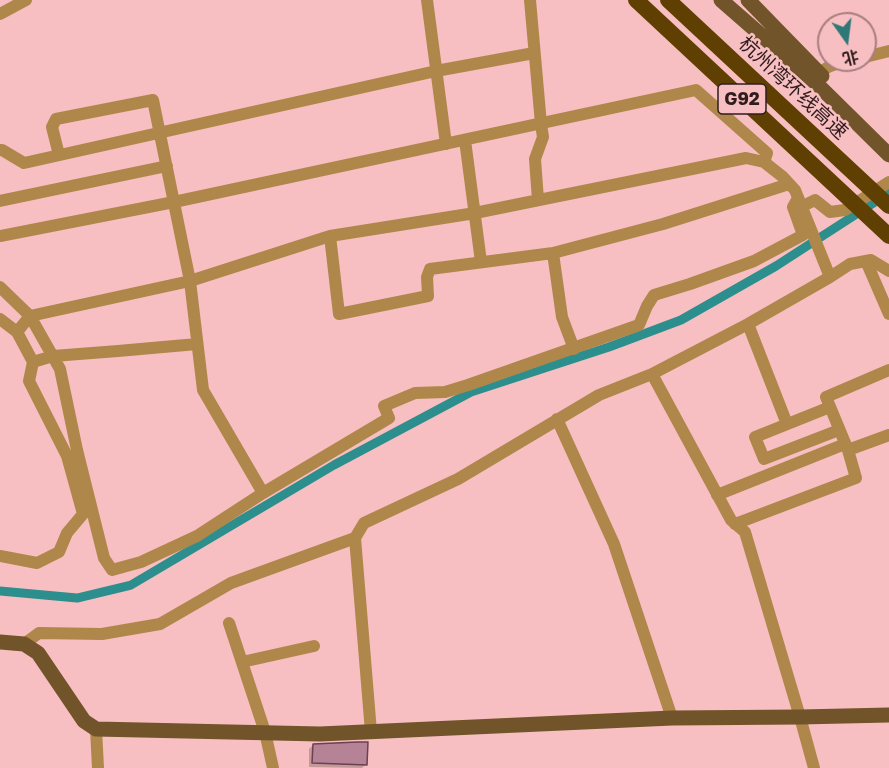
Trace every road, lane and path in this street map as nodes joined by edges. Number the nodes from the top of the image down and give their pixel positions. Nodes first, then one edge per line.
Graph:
1 (26, 0) edge
2 (427, 0) edge
3 (530, 0) edge
4 (636, 0) edge
5 (668, 0) edge
6 (721, 0) edge
7 (748, 0) edge
8 (0, 14) edge
9 (534, 53) junction
10 (436, 71) junction
11 (822, 72) edge
12 (818, 78) junction
13 (541, 124) junction
14 (160, 133) junction
15 (465, 140) junction
16 (889, 141) edge
17 (446, 144) junction
18 (0, 150) edge
19 (59, 155) junction
20 (889, 155) edge
21 (764, 162) junction
22 (167, 166) junction
23 (889, 182) edge
24 (789, 184) junction
25 (538, 200) junction
26 (0, 201) edge
27 (174, 202) junction
28 (799, 203) junction
29 (889, 206) edge
30 (475, 213) junction
31 (887, 234) edge
32 (0, 236) edge
33 (330, 236) junction
34 (553, 253) junction
35 (866, 261) junction
36 (482, 262) junction
37 (889, 272) edge
38 (830, 278) junction
39 (190, 281) junction
40 (0, 287) edge
41 (889, 314) edge
42 (0, 319) edge
43 (24, 323) junction
44 (748, 324) junction
45 (197, 344) junction
46 (574, 349) junction
47 (43, 359) junction
48 (889, 370) edge
49 (652, 374) junction
50 (830, 407) junction
51 (557, 419) junction
52 (787, 424) junction
53 (839, 430) junction
54 (889, 435) edge
55 (846, 447) junction
56 (263, 494) junction
57 (717, 495) junction
58 (735, 524) junction
59 (355, 538) junction
60 (0, 556) edge
61 (228, 623) dead end
62 (0, 642) edge
63 (24, 644) junction
64 (314, 646) dead end
65 (242, 662) junction
66 (889, 715) edge
67 (800, 717) junction
68 (672, 718) junction
69 (96, 729) junction
70 (265, 732) junction
71 (371, 732) junction
72 (98, 768) edge
73 (273, 768) edge
74 (814, 768) edge

1 - 8 street
2 - 10 street
3 - 9 street
4 - 31 highway, G92
5 - 29 highway, 杭州湾环线高速 / G92
6 - 12 main road
7 - 12 main road
9 - 10 street
9 - 13 street
10 - 14 street
10 - 17 street
11 - 12 street
12 - 16 main road
12 - 20 main road
13 - 15 street
13 - 21 street
13 - 25 street
14 - 19 street
14 - 19 street
14 - 22 street
15 - 17 street
15 - 30 street
17 - 27 street
18 - 19 street
21 - 24 street
21 - 25 street
22 - 26 street
22 - 27 street
23 - 28 street
24 - 28 street
24 - 34 street
25 - 30 street
27 - 32 street
27 - 39 street
28 - 38 street
28 - 46 street
30 - 33 street
30 - 36 street
33 - 36 street
33 - 39 street
34 - 36 street
34 - 46 street
35 - 37 street
35 - 38 street
35 - 41 street
38 - 44 street
39 - 43 street
39 - 45 street
40 - 43 street
42 - 43 street
43 - 47 street
43 - 47 street
44 - 49 street
44 - 52 street
45 - 47 street
45 - 56 street
46 - 56 street
47 - 56 street
47 - 60 street
48 - 50 street
49 - 51 street
49 - 57 street
50 - 52 street
50 - 53 street
51 - 59 street
51 - 68 street
52 - 53 street
53 - 55 street
54 - 55 street
55 - 57 street
55 - 58 street
57 - 58 street
58 - 67 street
59 - 63 street
59 - 71 street
61 - 65 street
62 - 63 main road
63 - 69 main road
64 - 65 street
65 - 70 street
66 - 67 main road
67 - 68 main road
67 - 74 street
68 - 71 main road
69 - 70 main road
69 - 72 street
70 - 71 main road
70 - 73 street

